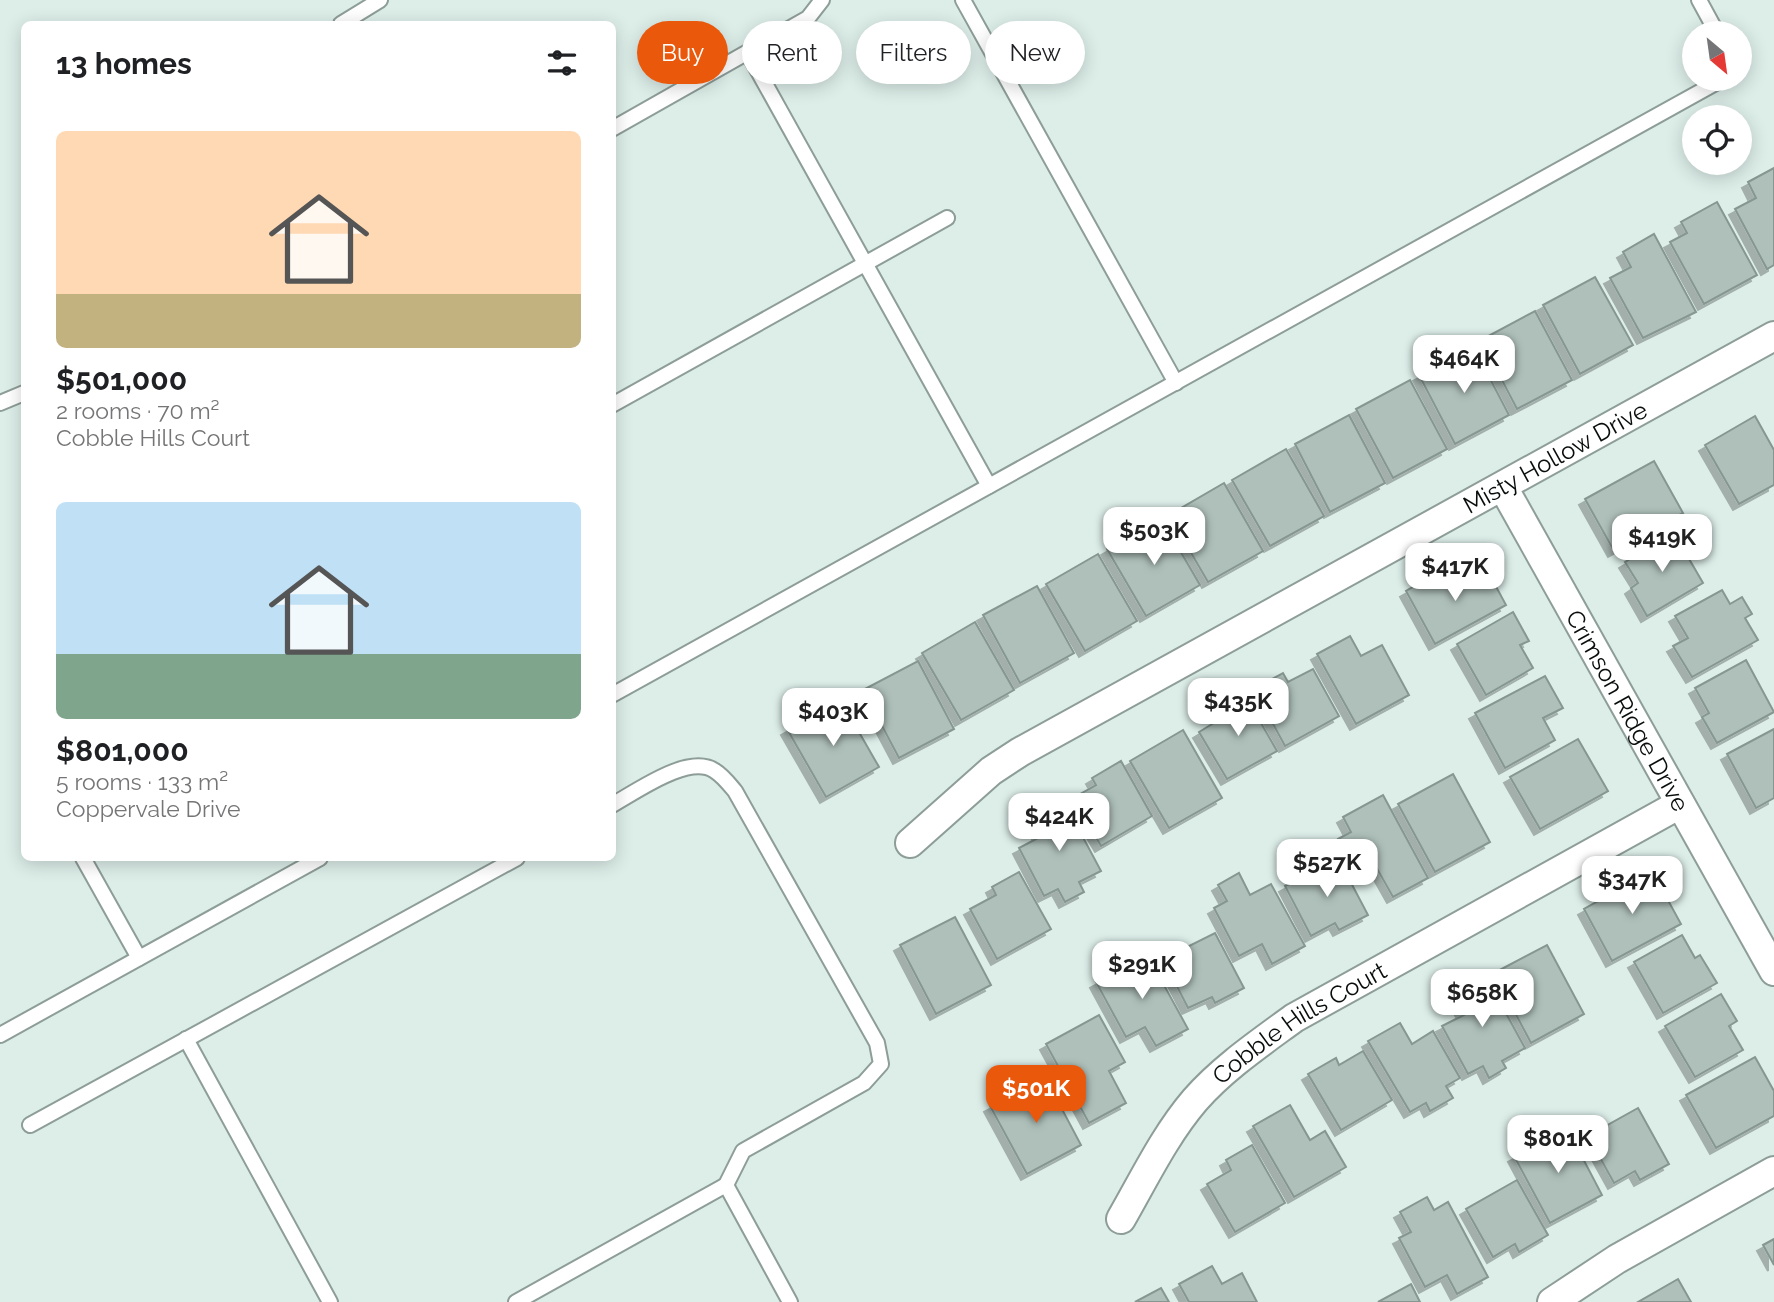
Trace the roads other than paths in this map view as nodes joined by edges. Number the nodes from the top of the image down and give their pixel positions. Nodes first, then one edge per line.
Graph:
1 (380, 0) edge
2 (822, 0) edge
3 (963, 0) edge
4 (1699, 0) edge
5 (346, 21) edge
6 (803, 21) edge
7 (1710, 21) edge
8 (742, 56) edge
9 (765, 84) edge
10 (1701, 91) edge
11 (616, 127) edge
12 (947, 218) dead end
13 (865, 264) junction
14 (1774, 336) edge
15 (1176, 383) junction
16 (21, 394) edge
17 (0, 403) edge
18 (616, 403) edge
19 (989, 486) junction
20 (1503, 487) junction
21 (616, 693) edge
22 (616, 803) edge
23 (1680, 804) junction
24 (910, 843) dead end
25 (85, 861) edge
26 (315, 861) edge
27 (512, 861) edge
28 (139, 958) junction
29 (1774, 971) edge
30 (0, 1035) edge
31 (187, 1039) junction
32 (30, 1125) dead end
33 (1774, 1171) edge
34 (726, 1185) junction
35 (1121, 1219) dead end
36 (330, 1302) edge
37 (516, 1302) edge
38 (790, 1302) edge
39 (1552, 1302) edge

1 - 5 lane
2 - 6 lane
3 - 15 lane
4 - 7 lane
8 - 11 lane
9 - 13 lane
10 - 15 lane
12 - 13 lane
13 - 18 lane
13 - 19 lane
14 - 20 street, Misty Hollow Drive
15 - 19 lane
16 - 17 lane
19 - 21 lane
20 - 23 street, Crimson Ridge Drive
20 - 24 street, Misty Hollow Drive
22 - 34 lane
23 - 29 street, Crimson Ridge Drive
23 - 35 street, Cobble Hills Court
25 - 28 lane
26 - 28 lane
27 - 31 lane
28 - 30 lane
31 - 32 lane
31 - 36 lane
33 - 39 street
34 - 37 lane
34 - 38 lane

